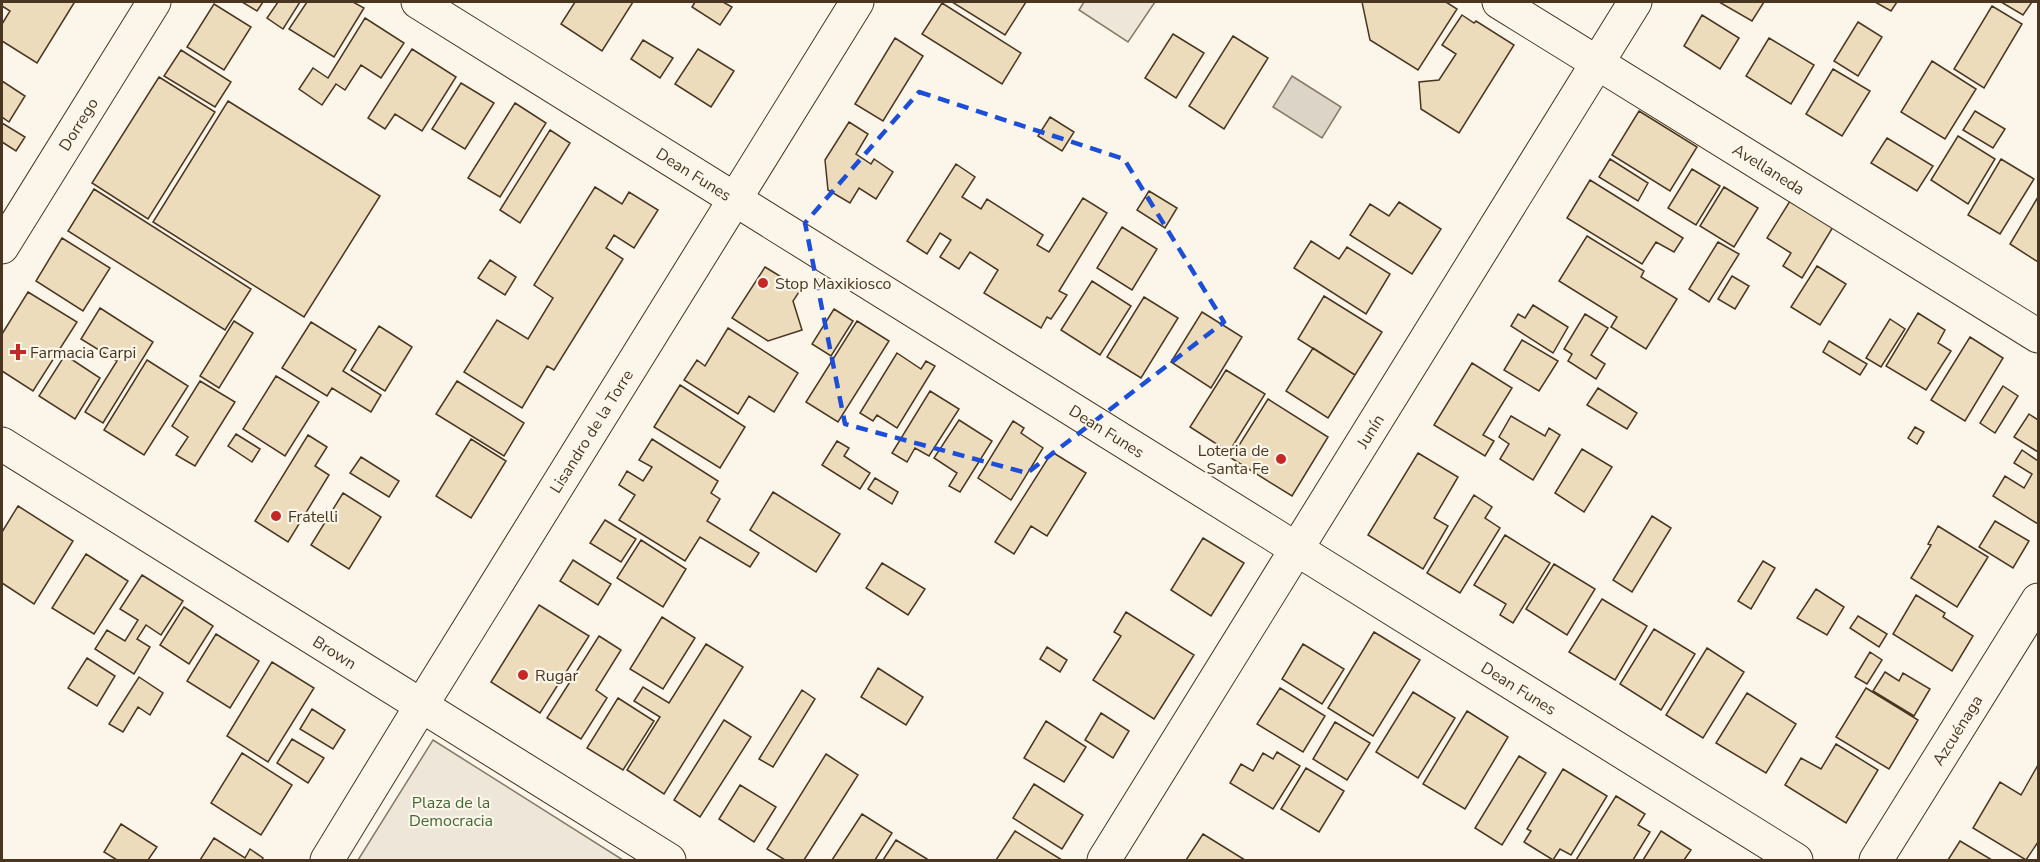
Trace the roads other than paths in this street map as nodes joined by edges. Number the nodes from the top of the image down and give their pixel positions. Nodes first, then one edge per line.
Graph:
1 (154, 2) edge
2 (418, 2) edge
3 (857, 2) edge
4 (1499, 2) edge
5 (1635, 2) edge
6 (1598, 63) junction
7 (735, 199) junction
8 (2, 247) edge
9 (2038, 336) edge
10 (2, 444) edge
11 (1296, 549) junction
12 (2038, 600) edge
13 (421, 706) junction
14 (327, 861) edge
15 (669, 861) edge
16 (1104, 861) edge
17 (1796, 861) edge
18 (1876, 861) edge

1 - 8 street, Dorrego
2 - 7 street, Dean Funes
3 - 7 street, Lisandro de la Torre
4 - 6 street, Avellaneda
5 - 6 street, Junín
6 - 9 street, Avellaneda
6 - 11 street, Junín
7 - 11 street, Dean Funes
7 - 13 street, Lisandro de la Torre
10 - 13 street, Brown
11 - 16 street, Junín
11 - 17 street, Dean Funes
12 - 18 street, Azcuénaga
13 - 14 street, Lisandro de la Torre
13 - 15 street, Brown

